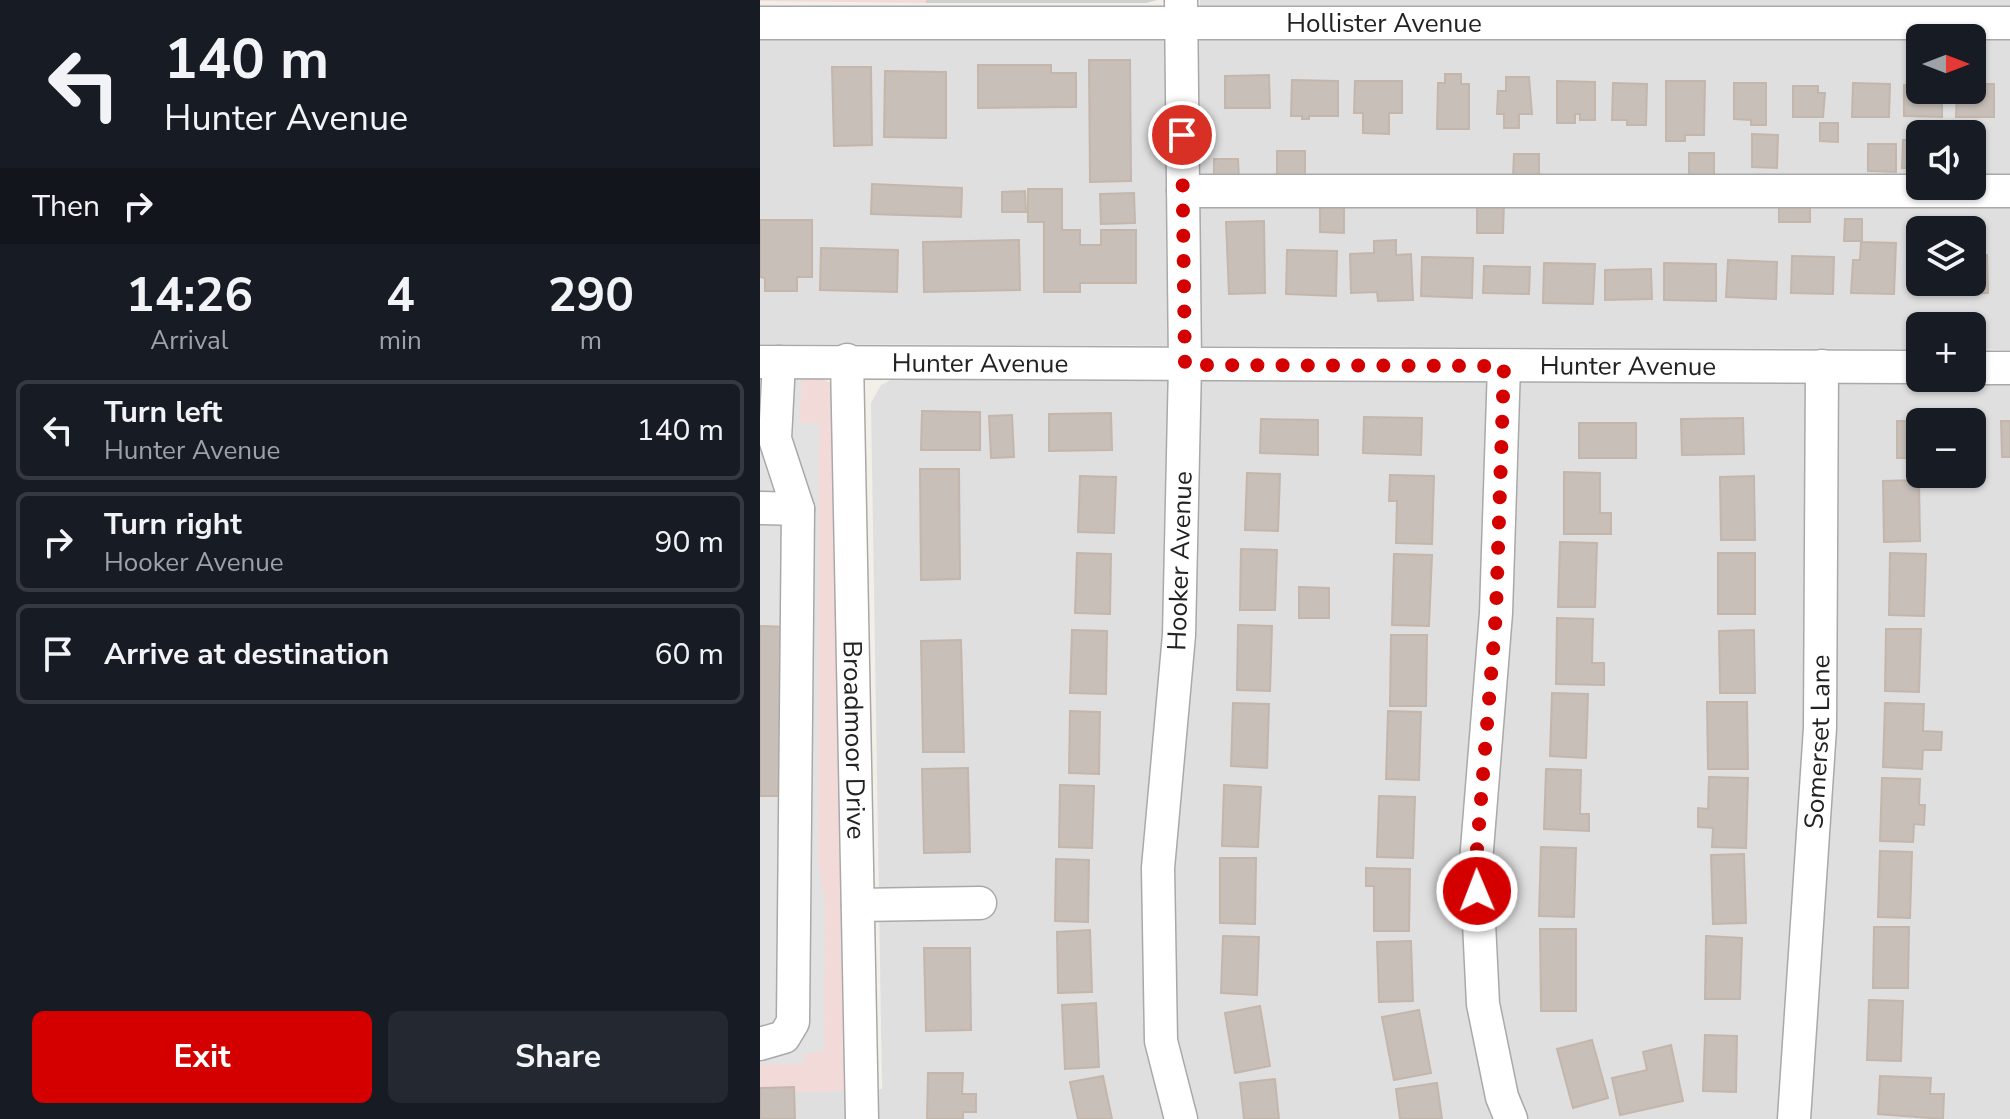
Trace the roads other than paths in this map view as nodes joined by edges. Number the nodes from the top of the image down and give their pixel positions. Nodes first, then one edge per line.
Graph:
1 (884, 11) edge
2 (963, 11) edge
3 (1181, 12) edge
4 (760, 23) edge
5 (2010, 23) edge
6 (1183, 191) junction
7 (2010, 191) edge
8 (847, 360) junction
9 (770, 362) edge
10 (1185, 365) junction
11 (1504, 366) junction
12 (1822, 366) junction
13 (1906, 367) edge
14 (1986, 368) edge
15 (2010, 368) edge
16 (767, 439) edge
17 (760, 508) edge
18 (798, 509) junction
19 (980, 903) dead end
20 (858, 905) junction
21 (760, 1044) edge
22 (862, 1119) edge
23 (1181, 1119) edge
24 (1511, 1119) edge
25 (1794, 1119) edge

1 - 2 street, Hollister Avenue
1 - 4 street, Hollister Avenue
2 - 3 street, Hollister Avenue
3 - 5 street, Hollister Avenue
3 - 6 street, Hooker Avenue
6 - 7 street
6 - 10 street, Hooker Avenue
8 - 9 street, Hunter Avenue
8 - 10 street, Hunter Avenue
8 - 20 street, Broadmoor Drive
9 - 16 street
10 - 11 street, Hunter Avenue
10 - 23 street, Hooker Avenue
11 - 12 street, Hunter Avenue
11 - 24 street
12 - 13 street, Hunter Avenue
12 - 25 street, Somerset Lane
14 - 15 street
16 - 18 street
17 - 18 street
18 - 21 street
19 - 20 street
20 - 22 street, Broadmoor Drive

